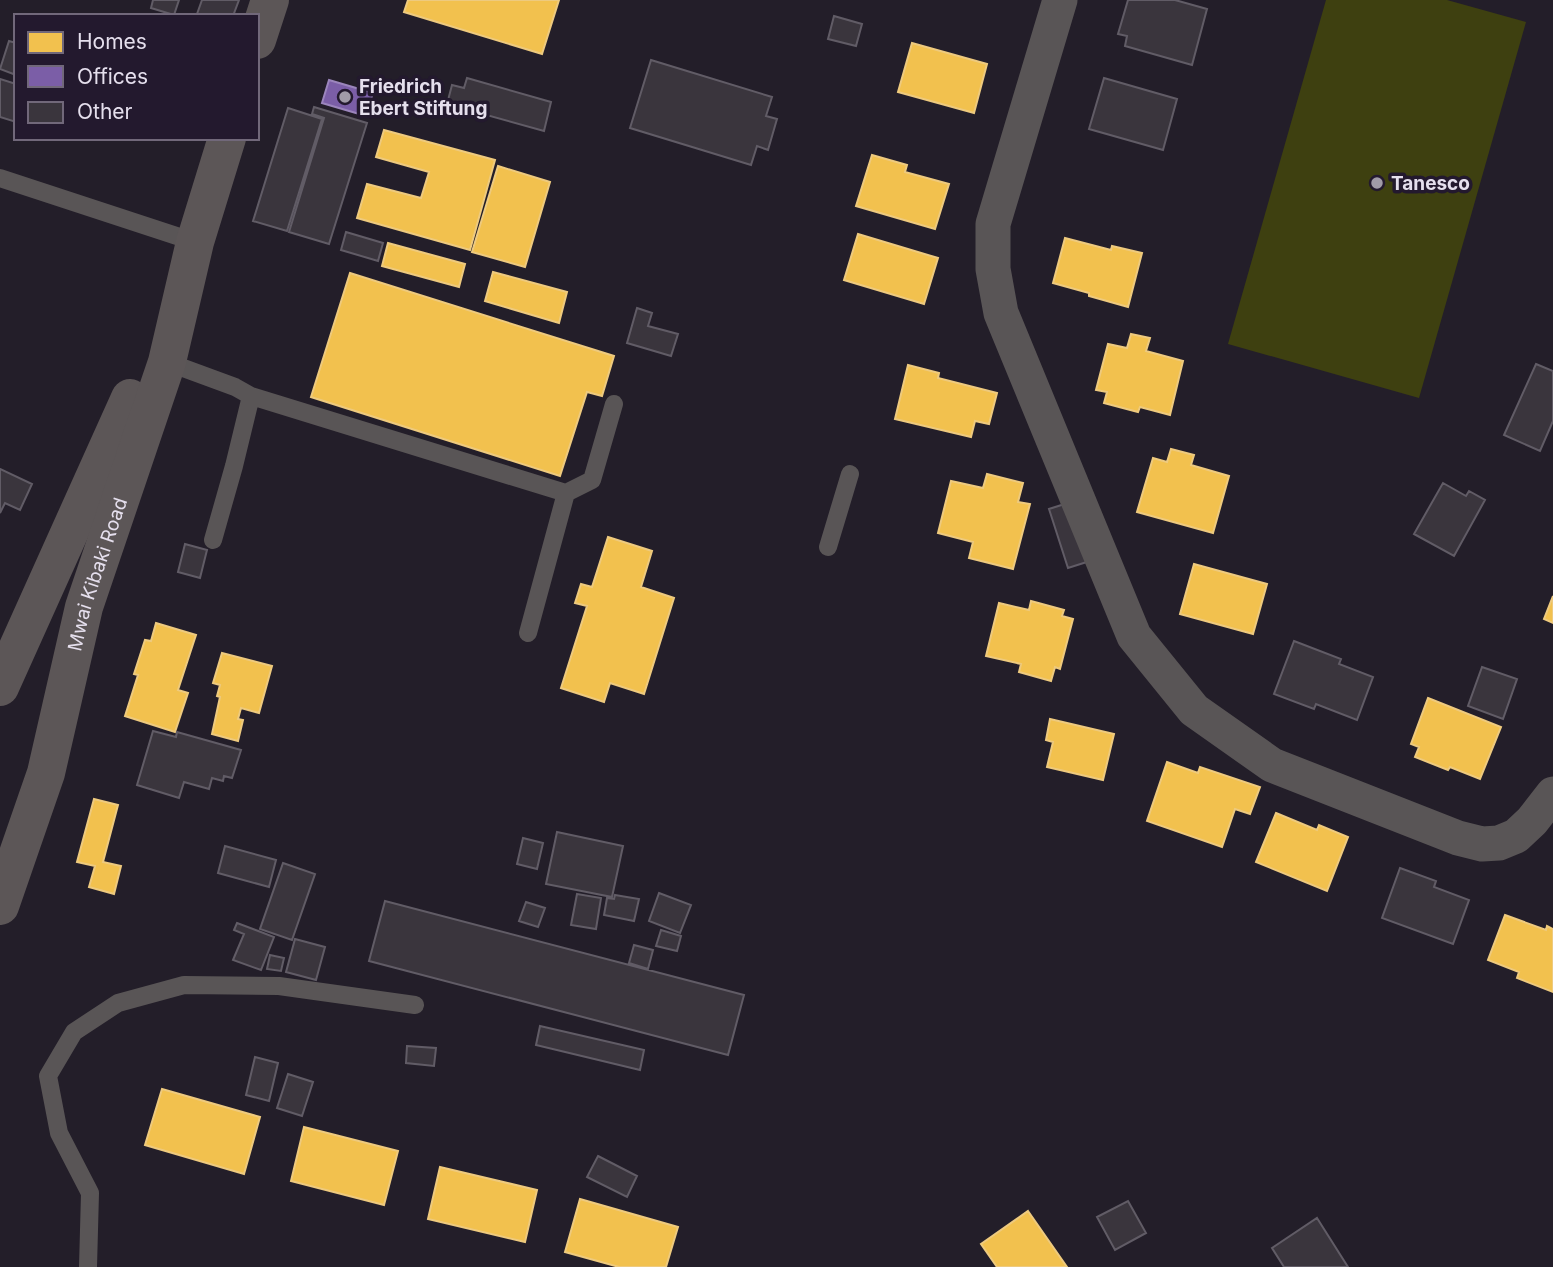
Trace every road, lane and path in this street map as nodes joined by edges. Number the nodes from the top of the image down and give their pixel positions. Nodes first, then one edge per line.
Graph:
1 (270, 0) edge
2 (1060, 0) edge
3 (259, 34) edge
4 (226, 140) edge
5 (0, 178) edge
6 (195, 242) junction
7 (167, 362) junction
8 (251, 396) junction
9 (614, 404) dead end
10 (850, 474) dead end
11 (566, 494) junction
12 (213, 540) dead end
13 (828, 547) dead end
14 (528, 633) dead end
15 (0, 687) edge
16 (1553, 794) edge
17 (0, 906) edge
18 (415, 1005) dead end
19 (88, 1267) edge

1 - 3 main road
2 - 16 street
4 - 6 main road, Mwai Kibaki Road
5 - 6 lane
6 - 7 main road, Mwai Kibaki Road
6 - 15 main road, Mwai Kibaki Road
7 - 8 lane
7 - 17 main road, Mwai Kibaki Road
8 - 11 lane
8 - 12 lane
9 - 11 lane
10 - 13 lane
11 - 14 lane
18 - 19 lane

